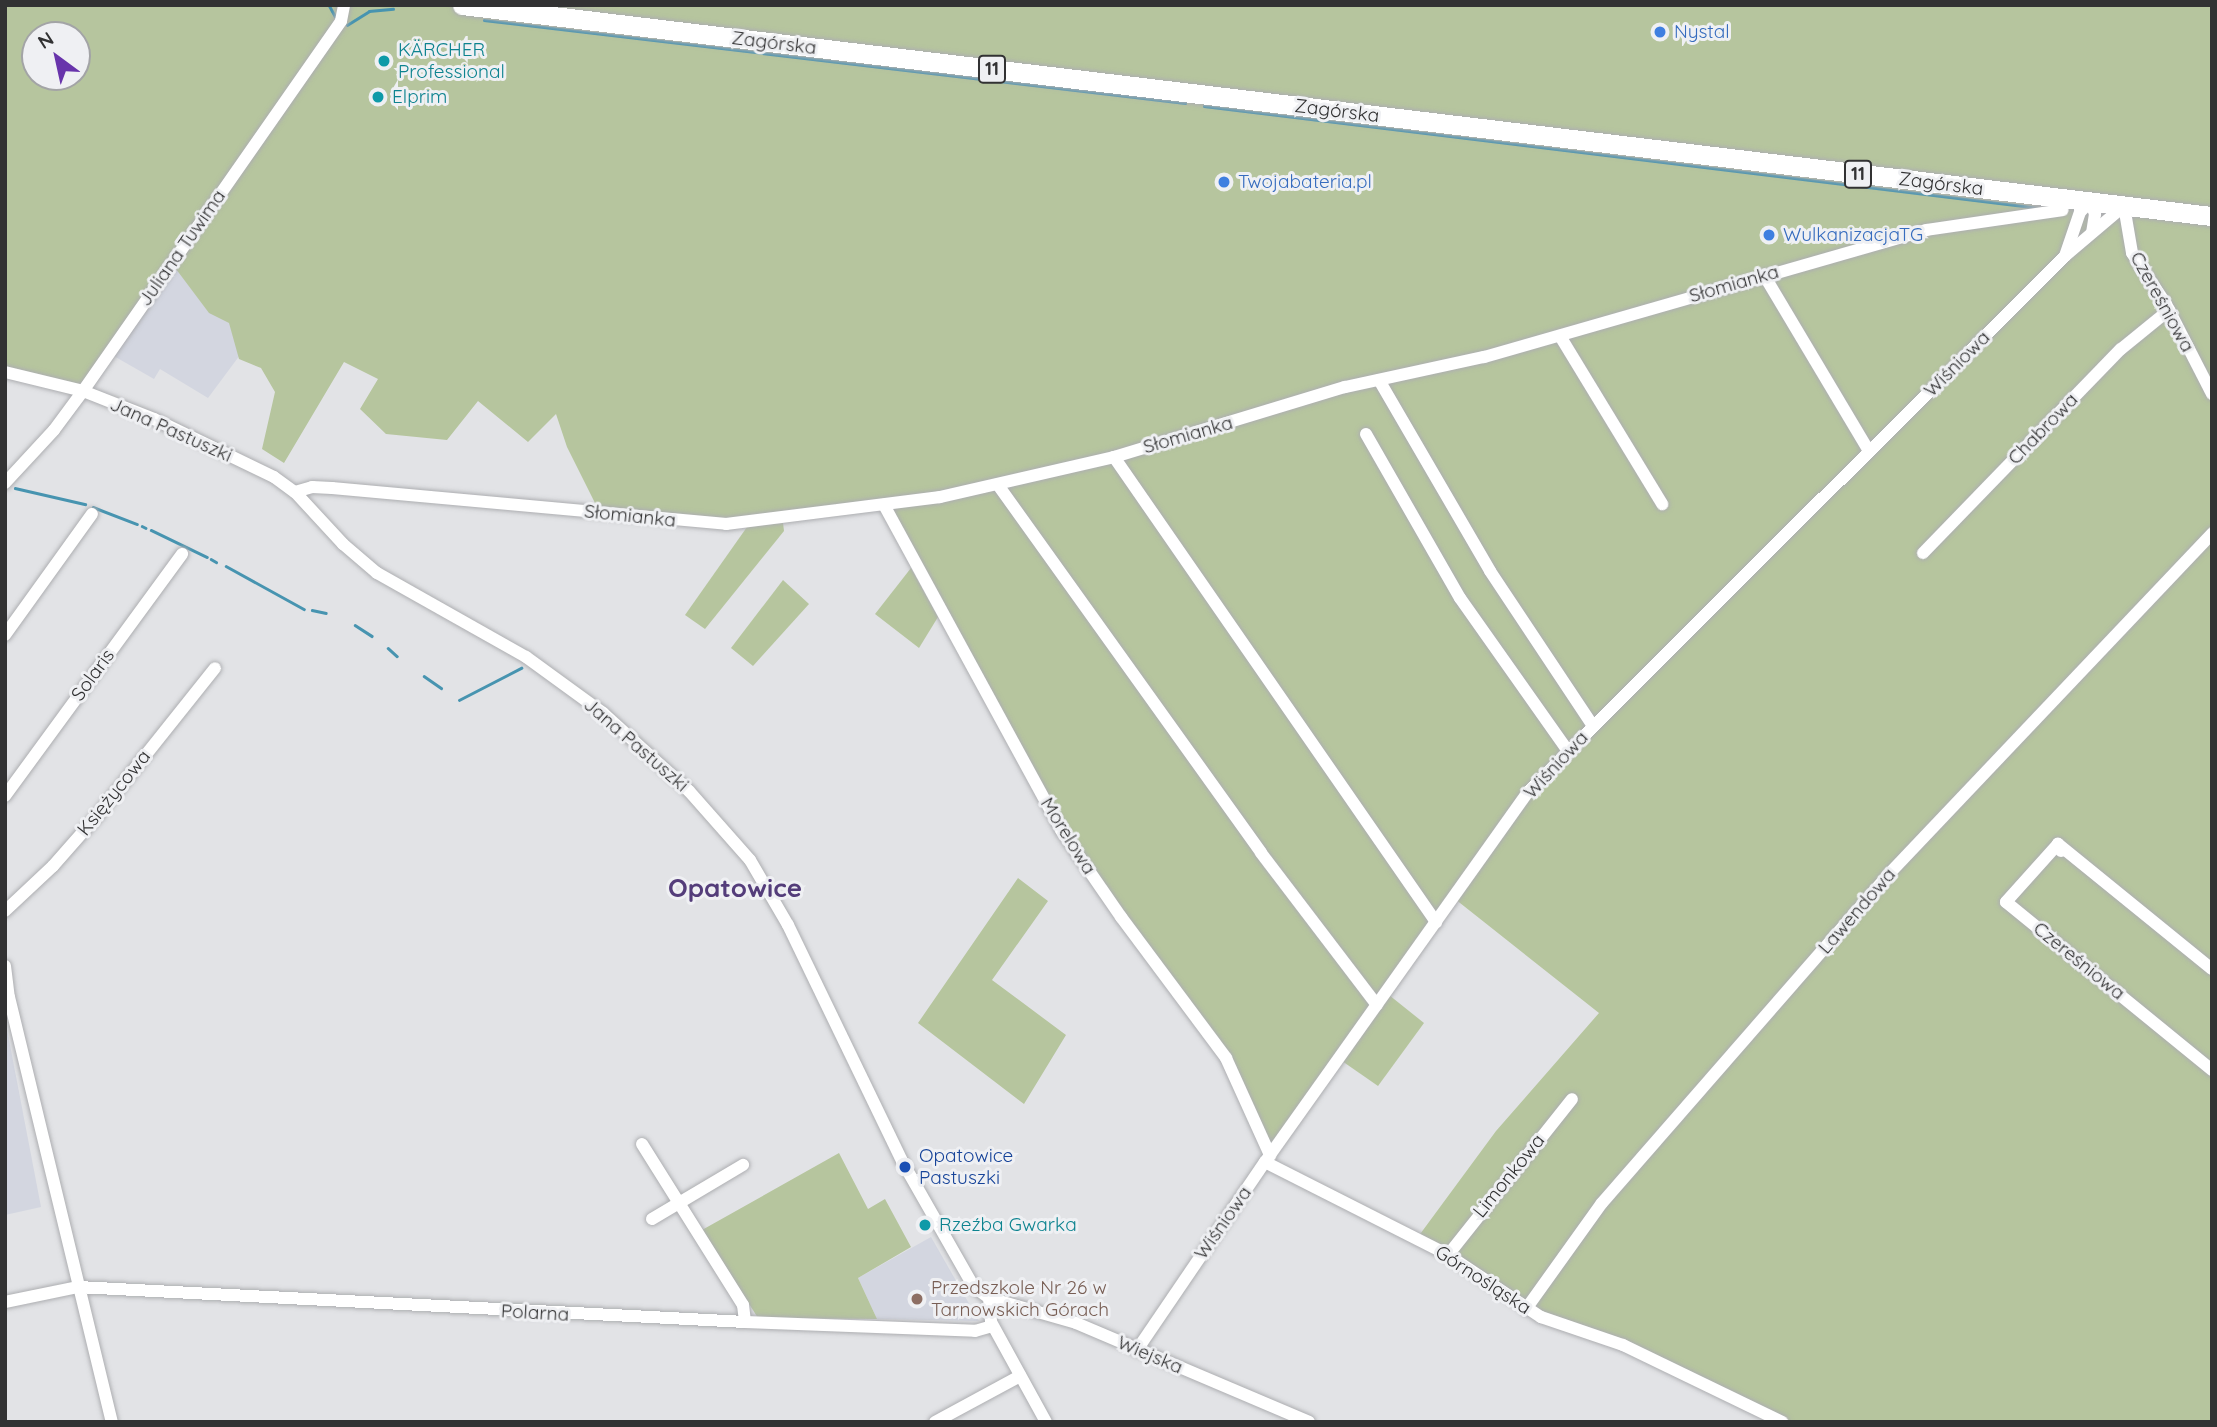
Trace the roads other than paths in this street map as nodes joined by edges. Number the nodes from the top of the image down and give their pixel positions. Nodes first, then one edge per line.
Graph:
1 (344, 5) edge
2 (462, 5) edge
3 (2090, 202) junction
4 (2057, 204) junction
5 (2124, 206) junction
6 (2212, 216) edge
7 (2092, 232) junction
8 (2072, 233) junction
9 (2065, 257) junction
10 (1764, 275) junction
11 (2169, 310) junction
12 (1560, 336) junction
13 (5, 372) edge
14 (1380, 380) junction
15 (83, 391) junction
16 (2212, 394) edge
17 (1366, 434) dead end
18 (1869, 451) junction
19 (1114, 457) junction
20 (5, 483) edge
21 (998, 485) junction
22 (295, 492) junction
23 (1661, 504) dead end
24 (884, 505) junction
25 (92, 514) dead end
26 (2212, 533) edge
27 (1923, 553) dead end
28 (182, 555) dead end
29 (5, 635) edge
30 (215, 668) dead end
31 (1593, 726) junction
32 (1568, 751) junction
33 (5, 796) edge
34 (5, 911) edge
35 (1436, 922) junction
36 (5, 966) edge
37 (2212, 969) edge
38 (1377, 1004) junction
39 (2212, 1070) edge
40 (1572, 1098) dead end
41 (642, 1144) dead end
42 (1268, 1158) junction
43 (743, 1165) dead end
44 (680, 1203) junction
45 (652, 1219) dead end
46 (1448, 1255) junction
47 (78, 1287) junction
48 (989, 1298) junction
49 (5, 1302) edge
50 (1526, 1309) junction
51 (745, 1322) junction
52 (992, 1326) junction
53 (1137, 1350) junction
54 (1020, 1376) junction
55 (112, 1422) edge
56 (935, 1422) edge
57 (1046, 1422) edge
58 (1309, 1422) edge
59 (1782, 1422) edge

1 - 15 street, Juliana Tuwima
2 - 4 highway, Zagórska / 11
3 - 4 highway, Zagórska / 11
3 - 5 highway, Zagórska / 11
3 - 7 street
3 - 8 street, Wiśniowa
4 - 8 street
4 - 10 street, Słomianka
5 - 6 highway, Zagórska / 11
5 - 7 street, Wiśniowa
5 - 11 street, Czereśniowa
7 - 9 street, Wiśniowa
8 - 9 street, Wiśniowa
9 - 18 street, Wiśniowa
10 - 12 street, Słomianka
10 - 18 street
11 - 16 street, Czereśniowa
11 - 27 street, Chabrowa
12 - 14 street, Słomianka
12 - 23 street
13 - 15 street, Jana Pastuszki
14 - 19 street, Słomianka
14 - 31 street
15 - 20 street, Juliana Tuwima
15 - 22 street, Jana Pastuszki
17 - 32 street
18 - 31 street, Wiśniowa
19 - 21 street, Słomianka
19 - 35 street
21 - 24 street, Słomianka
21 - 38 street
22 - 24 street, Słomianka
22 - 48 street, Jana Pastuszki
24 - 42 street, Morelowa
25 - 29 street
26 - 50 street, Lawendowa
28 - 33 street, Solaris
30 - 34 street, Księżycowa
31 - 32 street, Wiśniowa
32 - 35 street, Wiśniowa
35 - 38 street, Wiśniowa
36 - 47 street
37 - 39 street, Czereśniowa
38 - 42 street, Wiśniowa
40 - 46 street, Limonkowa
41 - 44 street
42 - 46 street, Górnośląska
42 - 53 street, Wiśniowa
43 - 44 street
44 - 45 street
44 - 51 street
46 - 50 street, Górnośląska
47 - 49 street, Polarna
47 - 51 street, Polarna
47 - 55 street
48 - 52 street
48 - 53 street, Wiejska
50 - 59 street, Górnośląska
51 - 52 street, Polarna
52 - 54 street
53 - 58 street, Wiejska
54 - 56 street
54 - 57 street

